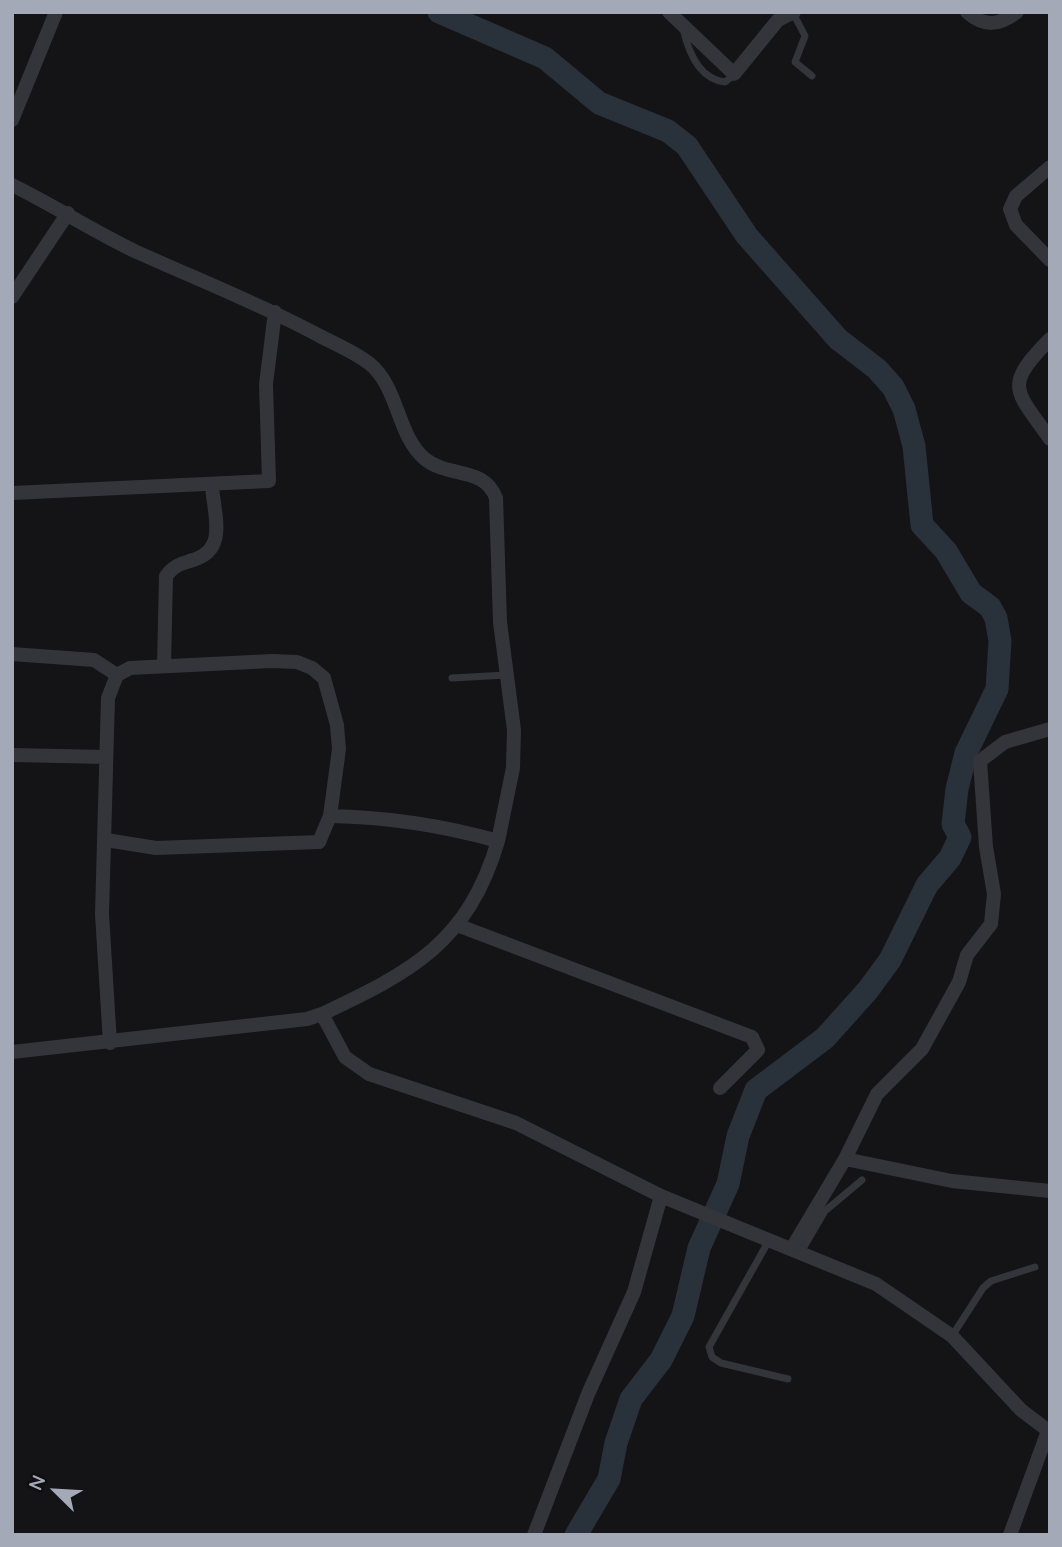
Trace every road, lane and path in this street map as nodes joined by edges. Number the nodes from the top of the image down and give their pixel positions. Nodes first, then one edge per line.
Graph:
1 (56, 12) edge
2 (669, 12) edge
3 (967, 12) edge
4 (1017, 12) edge
5 (794, 13) edge
6 (812, 76) dead end
7 (12, 120) edge
8 (1050, 167) edge
9 (12, 184) edge
10 (68, 213) junction
11 (1050, 260) edge
12 (12, 297) edge
13 (275, 312) junction
14 (1050, 339) edge
15 (1050, 439) edge
16 (212, 486) junction
17 (12, 493) edge
18 (12, 654) edge
19 (164, 666) junction
20 (117, 675) junction
21 (506, 675) junction
22 (452, 678) dead end
23 (1050, 729) edge
24 (12, 755) edge
25 (106, 757) junction
26 (330, 816) junction
27 (106, 840) junction
28 (498, 841) junction
29 (457, 925) junction
30 (322, 1014) junction
31 (110, 1043) junction
32 (12, 1052) edge
33 (720, 1088) dead end
34 (845, 1159) junction
35 (862, 1180) dead end
36 (1050, 1191) edge
37 (662, 1196) junction
38 (768, 1242) junction
39 (797, 1250) junction
40 (1035, 1267) dead end
41 (952, 1336) junction
42 (788, 1379) dead end
43 (1049, 1432) edge
44 (534, 1535) edge
45 (1010, 1535) edge

1 - 7 street
2 - 5 street
3 - 4 street
5 - 6 lane
8 - 11 street
9 - 10 street
10 - 12 street
10 - 13 street
13 - 16 street
13 - 21 street
14 - 15 street
16 - 17 street
16 - 19 street
18 - 20 street
19 - 20 street
19 - 26 street
20 - 25 street
21 - 22 lane
21 - 28 street
23 - 34 street
24 - 25 street
25 - 27 street
26 - 27 street
26 - 28 street
27 - 31 street
28 - 29 street
29 - 30 street
29 - 33 street
30 - 31 street
30 - 37 street
31 - 32 street
34 - 36 street
34 - 39 street
35 - 39 lane
37 - 38 street
37 - 44 street
38 - 39 street
38 - 42 lane
39 - 41 street
40 - 41 lane
41 - 43 street
43 - 45 street

